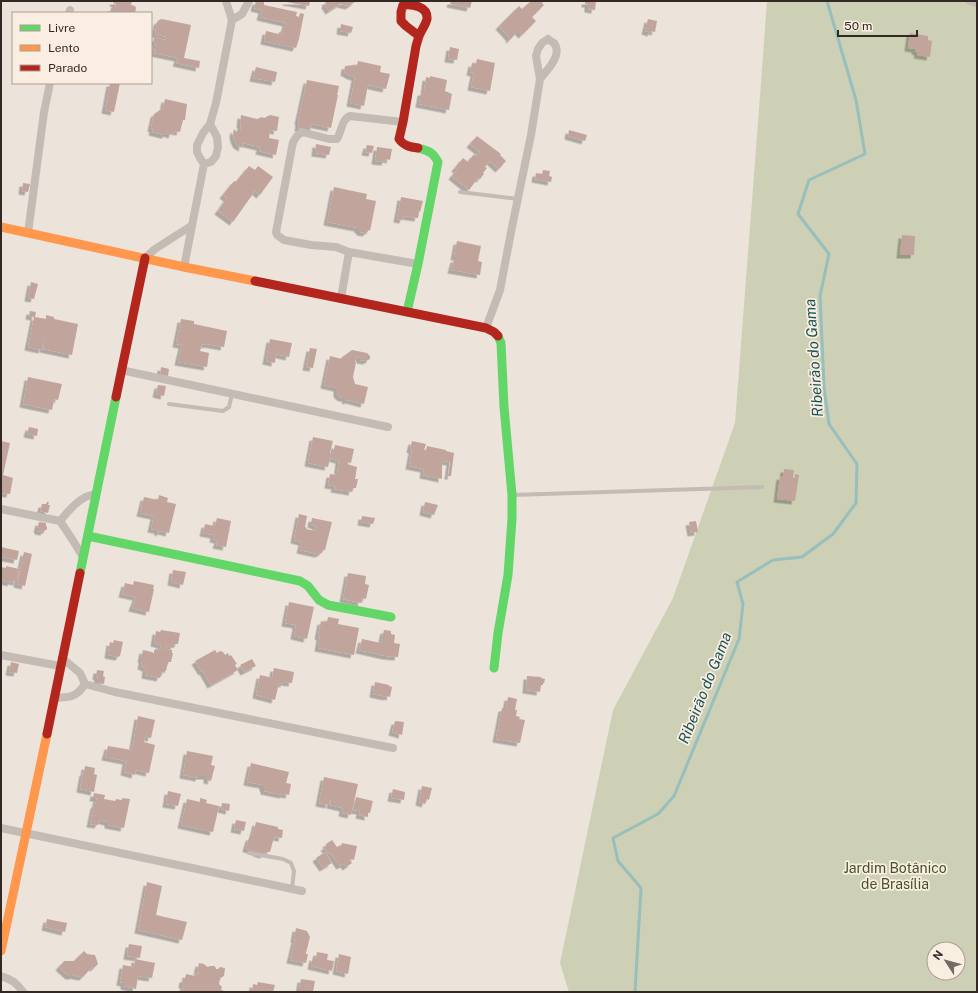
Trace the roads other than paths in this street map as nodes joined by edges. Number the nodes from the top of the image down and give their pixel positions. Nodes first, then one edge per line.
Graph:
1 (226, 1) edge
2 (248, 1) edge
3 (970, 1) edge
4 (977, 3) edge
5 (232, 20) junction
6 (419, 36) dead end
7 (540, 79) dead end
8 (50, 84) edge
9 (403, 122) junction
10 (210, 124) junction
11 (204, 164) junction
12 (460, 192) dead end
13 (518, 199) junction
14 (191, 226) junction
15 (1, 227) edge
16 (28, 233) junction
17 (349, 252) junction
18 (145, 258) junction
19 (418, 264) junction
20 (184, 267) junction
21 (341, 298) junction
22 (407, 312) junction
23 (486, 328) junction
24 (121, 370) junction
25 (232, 394) junction
26 (169, 404) dead end
27 (388, 427) dead end
28 (762, 487) dead end
29 (96, 494) junction
30 (512, 495) junction
31 (1, 509) edge
32 (60, 521) junction
33 (88, 536) junction
34 (83, 557) junction
35 (391, 617) dead end
36 (1, 655) edge
37 (61, 662) junction
38 (494, 668) dead end
39 (85, 684) junction
40 (54, 698) junction
41 (393, 748) dead end
42 (1, 828) edge
43 (26, 833) junction
44 (249, 853) dead end
45 (292, 889) junction
46 (302, 891) dead end
47 (1, 951) edge
48 (1, 976) edge
49 (23, 992) edge

1 - 5 street
2 - 5 street
3 - 4 street
5 - 10 street
6 - 9 street
7 - 13 street
8 - 16 street
9 - 17 street
9 - 19 street
10 - 11 street
10 - 11 street
11 - 14 street
12 - 13 lane
13 - 23 street
14 - 18 street
14 - 20 street
15 - 16 street
16 - 18 street
17 - 19 street
17 - 21 street
18 - 20 street
18 - 24 street
19 - 22 street
20 - 21 street
21 - 22 street
22 - 23 street
23 - 30 street
24 - 25 street
24 - 29 street
25 - 26 lane
25 - 27 street
28 - 30 lane
29 - 32 street
29 - 33 street
30 - 38 street
31 - 32 street
32 - 34 street
33 - 34 street
33 - 35 street
34 - 37 street
36 - 37 street
37 - 39 street
37 - 40 street
39 - 40 street
39 - 41 street
40 - 43 street
42 - 43 street
43 - 45 street
43 - 47 street
44 - 45 lane
45 - 46 street
48 - 49 street

